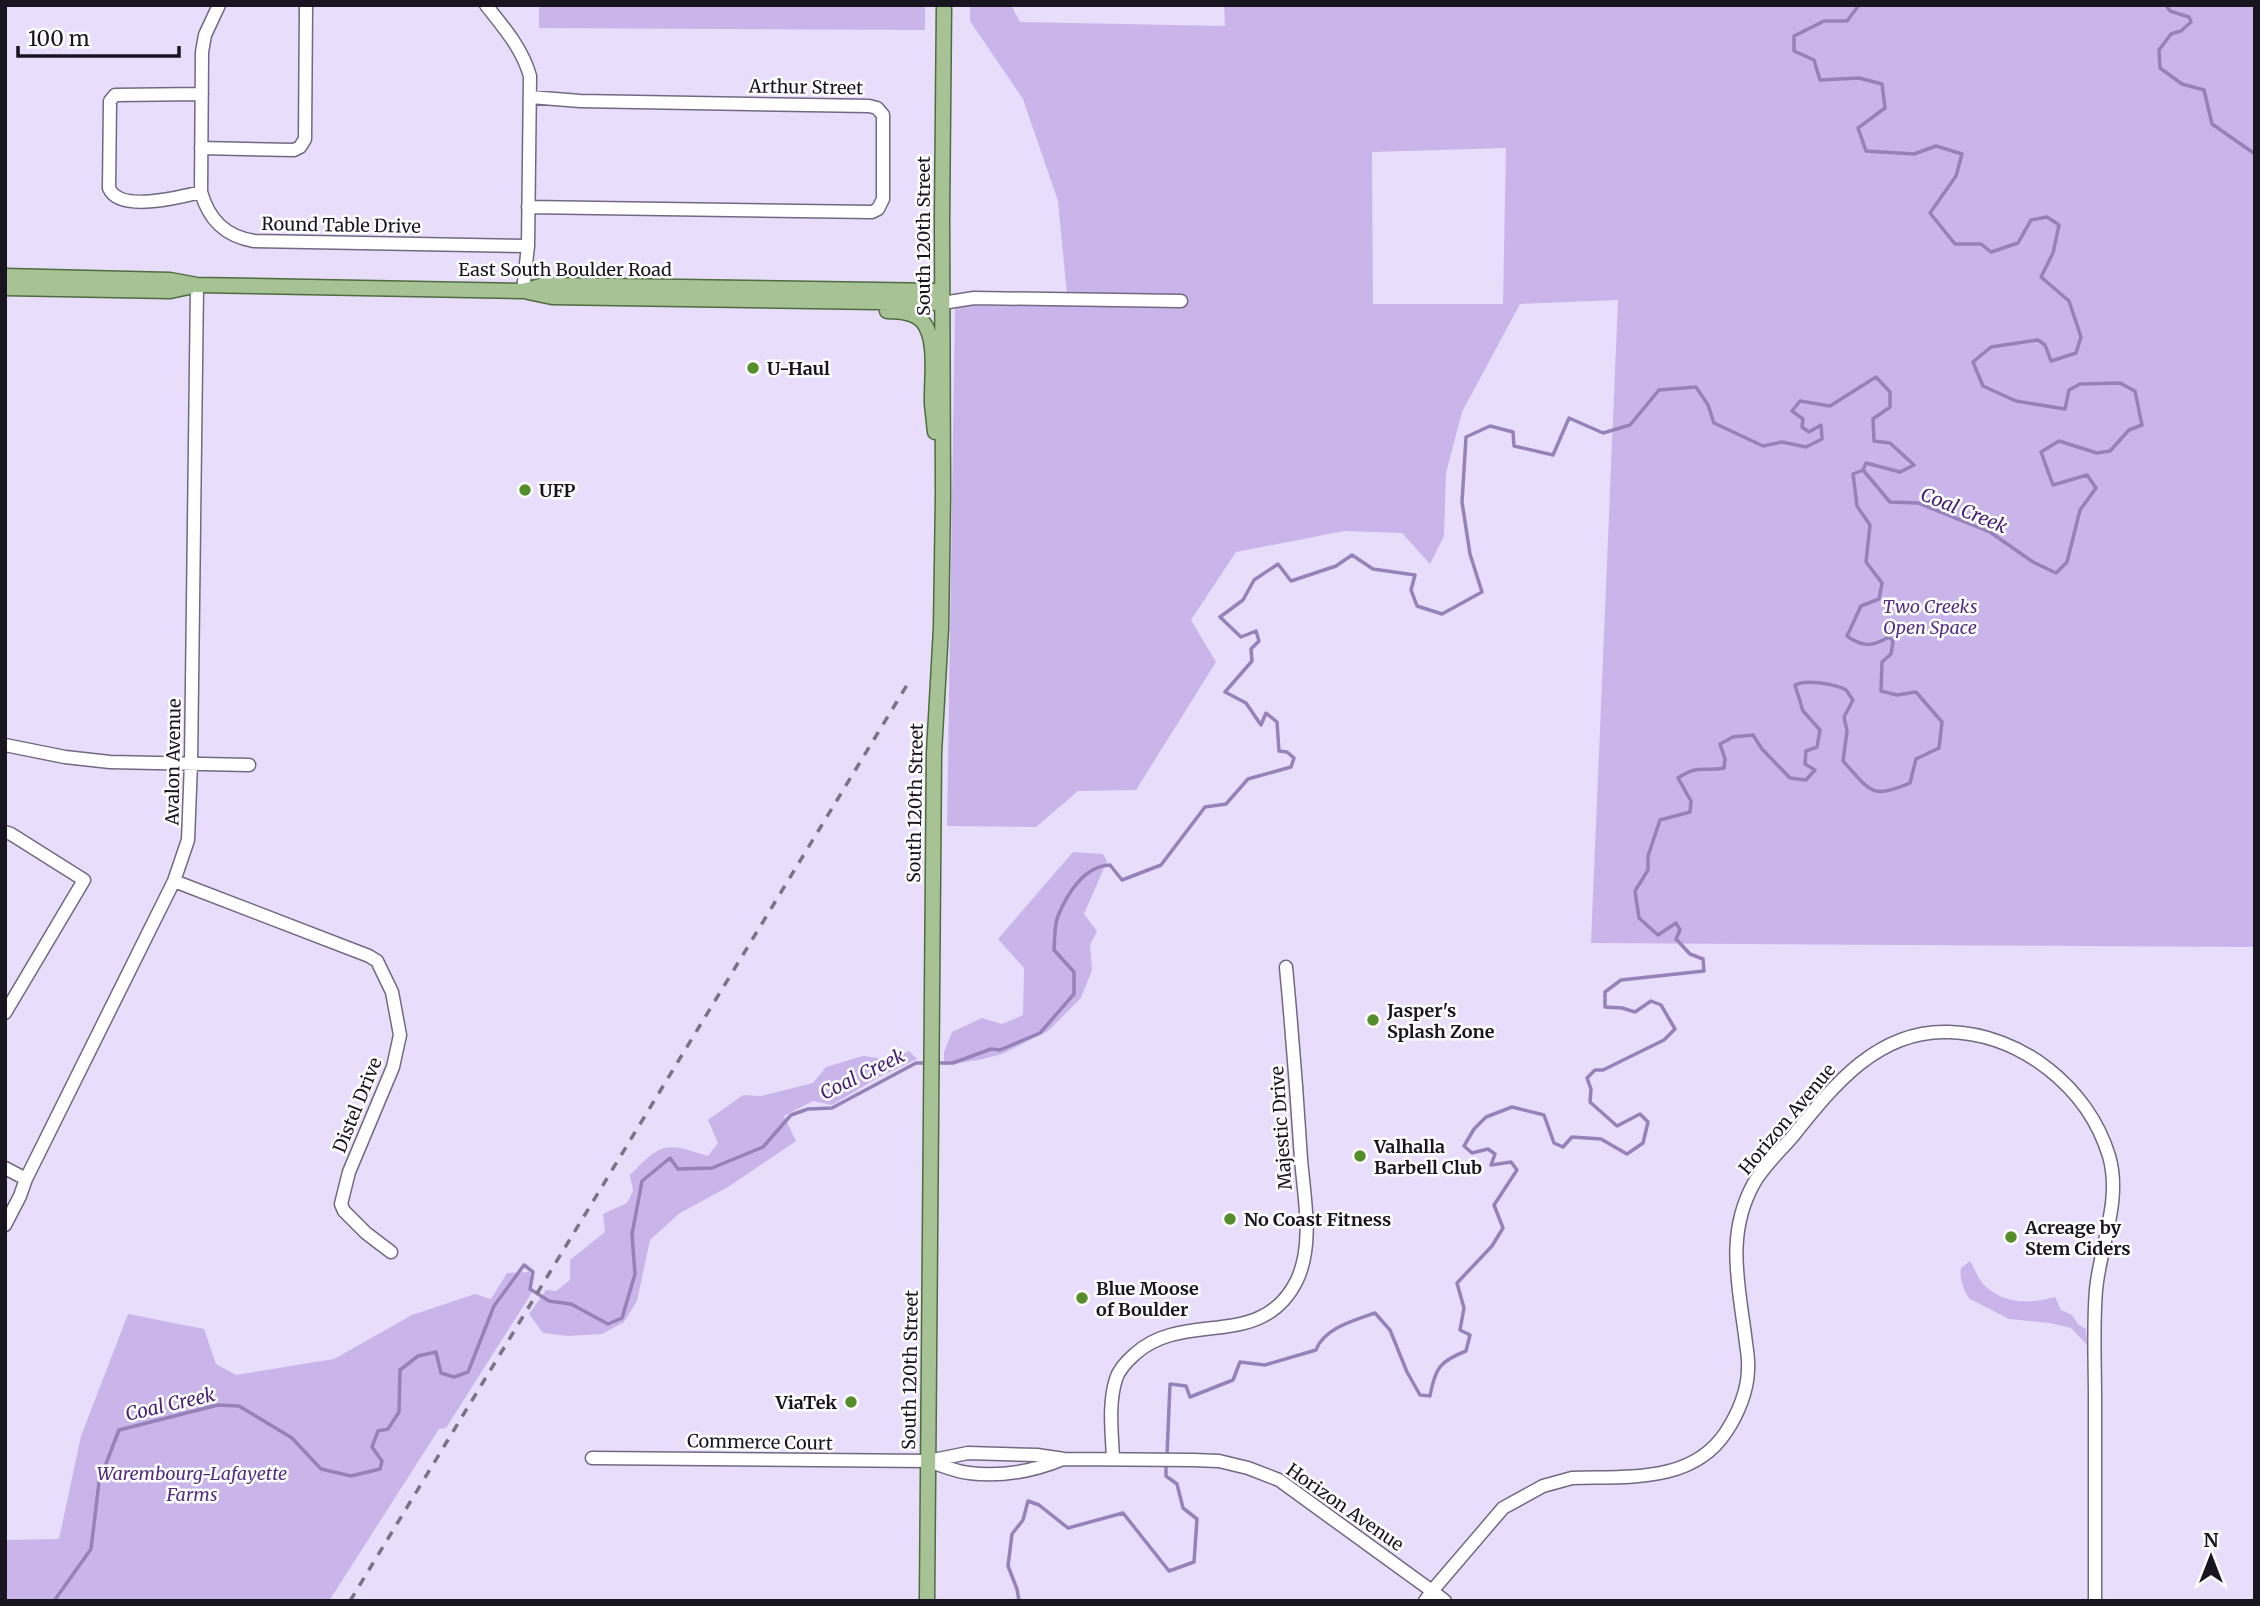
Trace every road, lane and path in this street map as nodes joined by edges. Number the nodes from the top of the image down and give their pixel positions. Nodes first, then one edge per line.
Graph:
1 (306, 5) edge
2 (486, 5) edge
3 (944, 5) edge
4 (215, 7) edge
5 (202, 94) junction
6 (530, 97) junction
7 (201, 148) junction
8 (201, 192) junction
9 (528, 207) junction
10 (528, 246) junction
11 (5, 276) edge
12 (197, 285) junction
13 (5, 288) edge
14 (523, 291) junction
15 (942, 297) junction
16 (733, 299) junction
17 (1181, 301) dead end
18 (943, 496) junction
19 (5, 746) edge
20 (191, 763) junction
21 (249, 765) dead end
22 (5, 832) edge
23 (174, 881) junction
24 (1286, 967) dead end
25 (5, 1013) edge
26 (5, 1168) edge
27 (26, 1179) junction
28 (5, 1225) edge
29 (391, 1252) dead end
30 (592, 1458) dead end
31 (1064, 1459) junction
32 (1112, 1459) junction
33 (928, 1461) junction
34 (1429, 1596) edge
35 (927, 1601) edge
36 (1445, 1601) edge
37 (2095, 1601) edge

1 - 7 street
2 - 6 street
3 - 15 main road, South 120th Street
4 - 5 street, Round Table Drive
5 - 7 street, Round Table Drive
5 - 8 street
6 - 9 street
6 - 9 street, Arthur Street
7 - 8 street, Round Table Drive
8 - 10 street, Round Table Drive
9 - 10 street
10 - 14 street
11 - 12 main road, East South Boulder Road
12 - 13 main road, East South Boulder Road
12 - 14 main road, East South Boulder Road
12 - 20 street, Avalon Avenue
14 - 15 main road, East South Boulder Road
14 - 16 main road
15 - 16 main road, East South Boulder Road
15 - 17 street, East South Boulder Road
15 - 18 main road, South 120th Street
16 - 18 main road
18 - 33 main road, South 120th Street
19 - 20 street
20 - 21 street
20 - 23 street, Avalon Avenue
22 - 25 street
23 - 27 street, Avalon Avenue
23 - 29 street, Distel Drive
24 - 32 street, Majestic Drive
26 - 27 street
27 - 28 street, Avalon Avenue
30 - 33 street, Commerce Court
31 - 32 street, Horizon Avenue
31 - 33 street, Horizon Avenue
31 - 33 street, Horizon Avenue
32 - 34 street, Horizon Avenue
33 - 35 main road, South 120th Street
34 - 36 street, Horizon Avenue
34 - 37 street, Horizon Avenue

